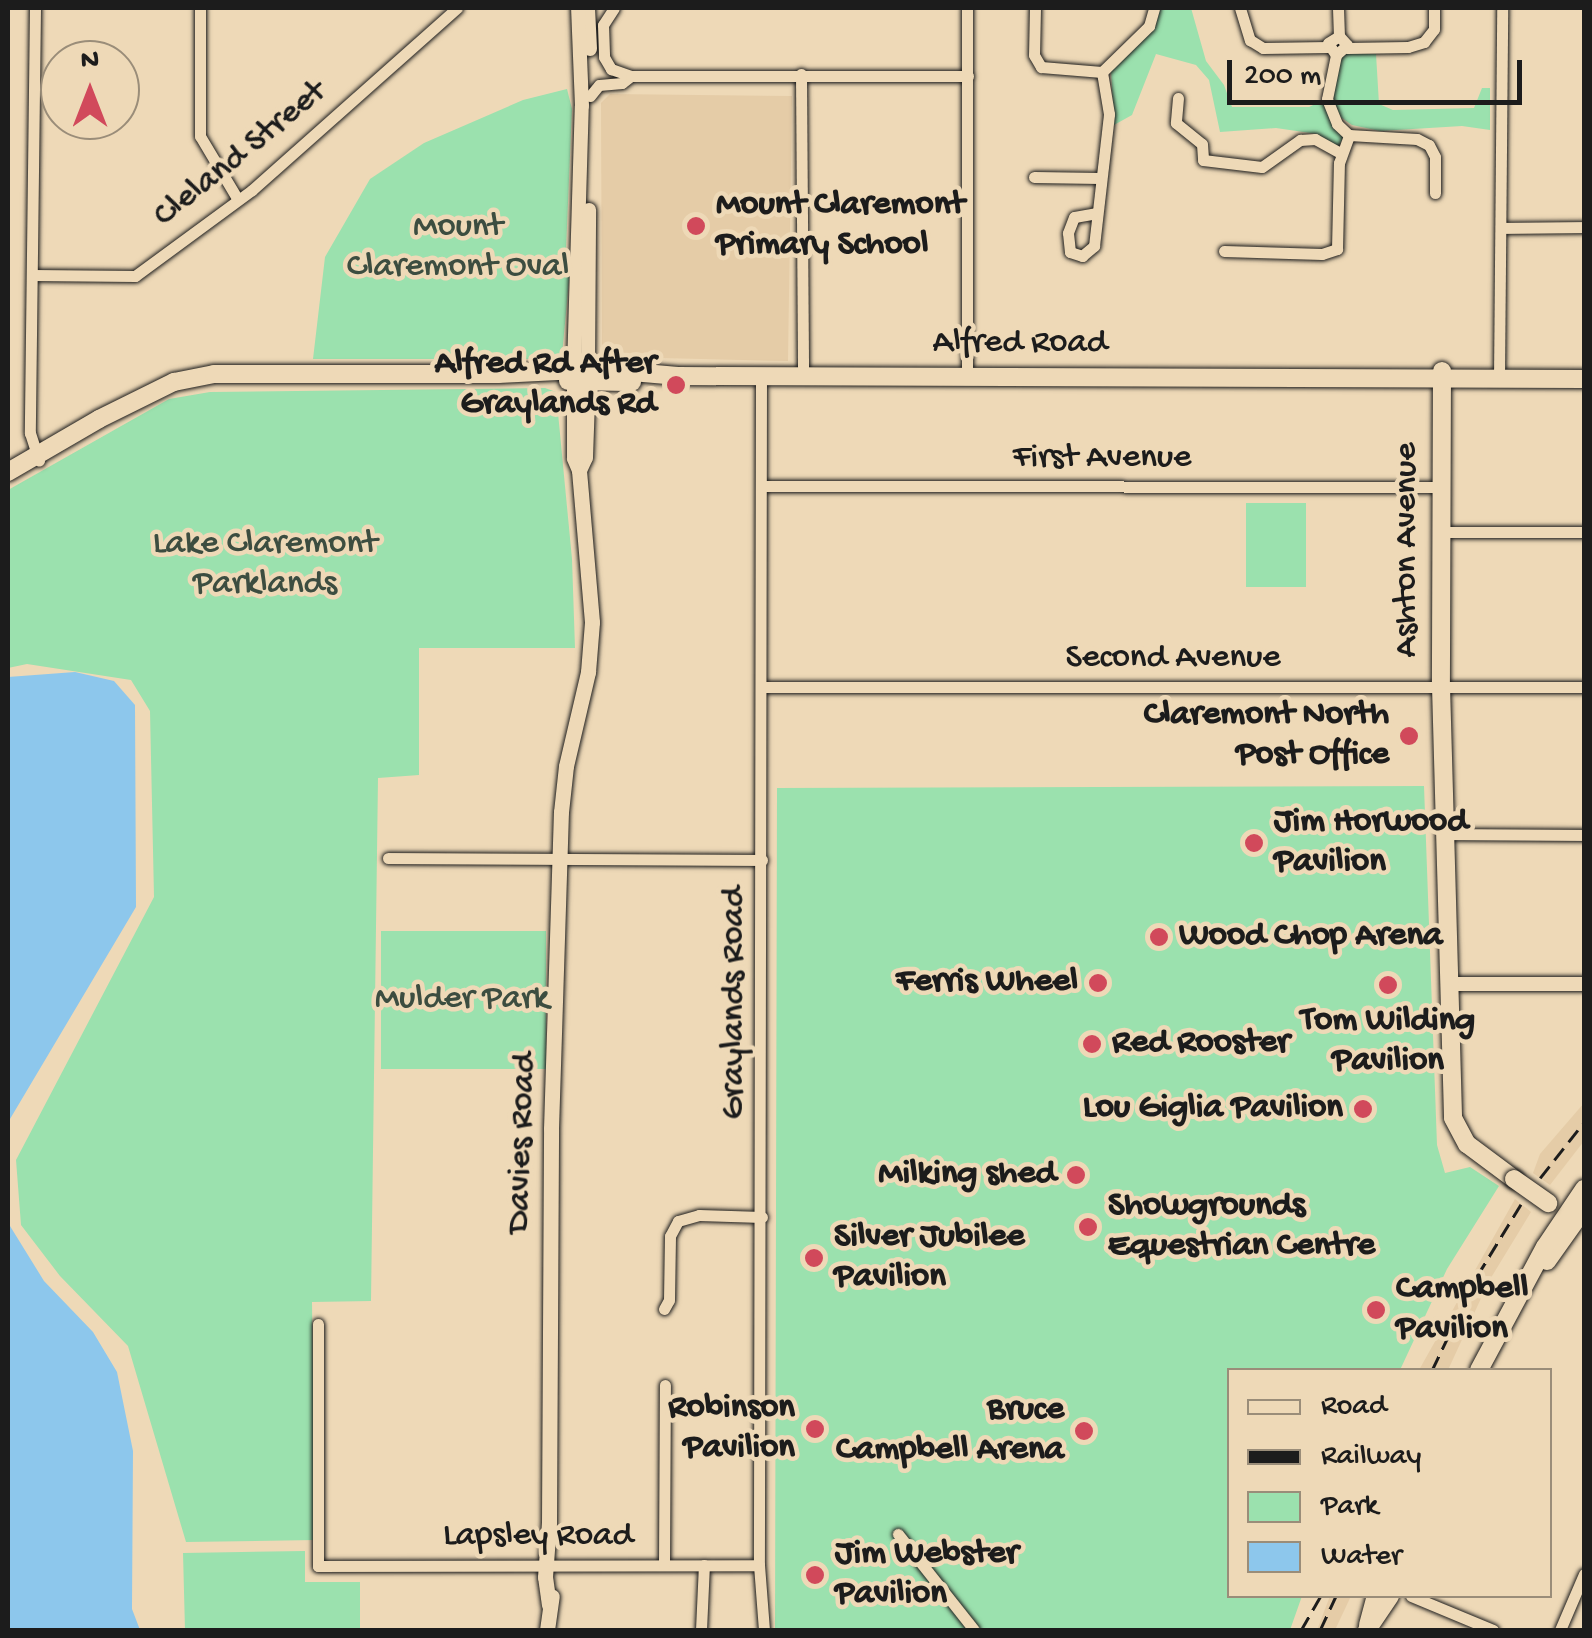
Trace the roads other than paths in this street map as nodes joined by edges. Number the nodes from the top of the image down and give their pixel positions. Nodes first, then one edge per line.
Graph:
1 (35, 8) edge
2 (200, 8) edge
3 (456, 8) edge
4 (578, 8) edge
5 (588, 8) edge
6 (614, 8) edge
7 (967, 8) edge
8 (1035, 8) edge
9 (1154, 8) edge
10 (1240, 8) edge
11 (1338, 8) edge
12 (1434, 8) edge
13 (1502, 8) edge
14 (1337, 50) junction
15 (1102, 72) junction
16 (802, 74) junction
17 (631, 76) junction
18 (968, 76) junction
19 (1178, 98) dead end
20 (588, 103) junction
21 (1349, 135) junction
22 (1340, 153) junction
23 (1034, 178) dead end
24 (1100, 178) junction
25 (1435, 193) dead end
26 (237, 198) junction
27 (1097, 213) dead end
28 (1584, 227) edge
29 (1502, 228) junction
30 (1224, 252) dead end
31 (34, 275) junction
32 (1584, 372) edge
33 (581, 375) junction
34 (1499, 375) junction
35 (762, 376) junction
36 (803, 376) junction
37 (1441, 376) junction
38 (966, 377) junction
39 (1584, 379) edge
40 (43, 455) junction
41 (8, 472) edge
42 (8, 481) edge
43 (762, 486) junction
44 (1441, 487) junction
45 (1441, 532) junction
46 (1584, 532) edge
47 (1440, 686) junction
48 (762, 687) junction
49 (1584, 687) edge
50 (1443, 834) junction
51 (1584, 835) edge
52 (388, 858) dead end
53 (560, 859) junction
54 (762, 860) junction
55 (1449, 984) junction
56 (1584, 984) edge
57 (1584, 1189) edge
58 (762, 1217) junction
59 (1577, 1220) edge
60 (664, 1308) dead end
61 (318, 1324) dead end
62 (1480, 1368) edge
63 (665, 1385) dead end
64 (898, 1534) dead end
65 (550, 1564) junction
66 (664, 1565) junction
67 (704, 1565) junction
68 (759, 1565) junction
69 (1584, 1574) edge
70 (1375, 1598) edge
71 (1389, 1598) edge
72 (1416, 1598) edge
73 (548, 1630) edge
74 (700, 1630) edge
75 (764, 1630) edge
76 (974, 1630) edge
77 (1367, 1630) edge
78 (1493, 1630) edge
79 (1560, 1630) edge

1 - 31 street
2 - 26 street
3 - 26 street, Cleland Street
4 - 20 street
5 - 20 street
6 - 17 street
7 - 18 street
8 - 15 street
9 - 15 street
10 - 14 street
11 - 14 street
12 - 14 street
13 - 29 street
14 - 21 street
15 - 24 street
16 - 17 street
16 - 18 street
16 - 36 street
17 - 20 street
18 - 38 street
19 - 22 street
20 - 33 street
21 - 22 street
21 - 25 street
22 - 30 street
23 - 24 street
24 - 27 street
26 - 31 street, Cleland Street
28 - 29 street
29 - 34 street
31 - 40 street
32 - 34 main road, Alfred Road
33 - 35 main road, Alfred Road
33 - 40 main road, Alfred Road
33 - 53 main road, Davies Road
34 - 37 main road, Alfred Road
34 - 39 main road, Alfred Road
35 - 36 main road, Alfred Road
35 - 43 street, Graylands Road
36 - 38 main road, Alfred Road
37 - 38 main road, Alfred Road
37 - 44 main road, Ashton Avenue
40 - 41 main road, Alfred Road
40 - 42 main road, Alfred Road
43 - 44 street, First Avenue
43 - 48 street, Graylands Road
44 - 45 main road, Ashton Avenue
45 - 46 street
45 - 47 main road, Ashton Avenue
47 - 48 street, Second Avenue
47 - 49 street, Second Avenue
47 - 50 main road, Ashton Avenue
48 - 54 street, Graylands Road
50 - 51 street
50 - 55 main road, Ashton Avenue
52 - 53 street
53 - 54 street
53 - 65 main road, Davies Road
54 - 58 street, Graylands Road
55 - 56 street
55 - 59 main road, Ashton Avenue, bridge
57 - 59 main road
58 - 60 street
58 - 68 street, Graylands Road
59 - 62 main road
61 - 65 street, Lapsley Road
63 - 66 street
64 - 76 street
65 - 66 street, Lapsley Road
65 - 73 main road, Davies Road
66 - 67 street, Lapsley Road
67 - 68 street, Lapsley Road
67 - 74 street
68 - 75 street, Graylands Road
69 - 79 street
70 - 77 main road
71 - 77 main road
72 - 78 street

